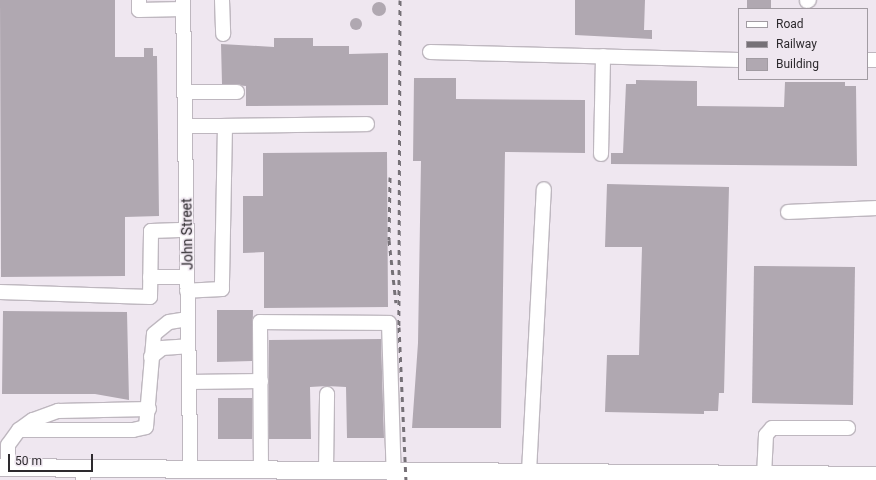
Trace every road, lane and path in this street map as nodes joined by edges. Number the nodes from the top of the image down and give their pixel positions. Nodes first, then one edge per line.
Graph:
1 (139, 0) edge
2 (222, 0) edge
3 (183, 5) edge
4 (223, 34) dead end
5 (430, 52) dead end
6 (604, 56) junction
7 (738, 60) edge
8 (185, 92) junction
9 (237, 92) dead end
10 (368, 124) dead end
11 (185, 126) junction
12 (225, 126) junction
13 (601, 154) dead end
14 (544, 189) dead end
15 (876, 208) edge
16 (788, 212) dead end
17 (187, 230) junction
18 (150, 277) junction
19 (187, 277) junction
20 (187, 291) junction
21 (0, 292) edge
22 (188, 319) junction
23 (188, 346) junction
24 (151, 357) junction
25 (260, 381) junction
26 (189, 382) junction
27 (327, 394) dead end
28 (149, 409) junction
29 (848, 428) dead end
30 (19, 430) junction
31 (4, 467) edge
32 (261, 469) junction
33 (326, 470) junction
34 (192, 472) edge
35 (529, 472) junction
36 (62, 474) edge
37 (83, 474) edge
38 (218, 474) edge
39 (279, 475) edge
40 (394, 475) edge
41 (876, 475) edge
42 (583, 477) edge
43 (638, 477) edge
44 (711, 477) edge
45 (759, 477) edge
46 (840, 478) edge

1 - 3 street
2 - 4 street
3 - 8 street, John Street
5 - 6 street
6 - 7 street
6 - 13 street
8 - 9 street
8 - 11 street, John Street
10 - 12 street
11 - 12 street
11 - 17 street, John Street
12 - 20 street
14 - 35 street
15 - 16 street
17 - 18 street
17 - 19 street, John Street
18 - 19 street
18 - 21 street
19 - 20 street, John Street
20 - 22 street, John Street
22 - 23 street, John Street
22 - 24 street
23 - 24 street
23 - 26 street, John Street
24 - 28 street
25 - 26 street
25 - 32 street
25 - 40 street
26 - 34 street, John Street
27 - 33 street
28 - 30 street
28 - 30 street
29 - 45 street
30 - 31 street
31 - 36 main road
32 - 38 main road
32 - 39 main road
33 - 39 main road
33 - 40 main road
34 - 37 main road
34 - 38 main road
35 - 40 main road
35 - 42 main road
36 - 37 main road
41 - 46 main road
42 - 43 main road
43 - 44 main road
44 - 45 main road
45 - 46 main road

